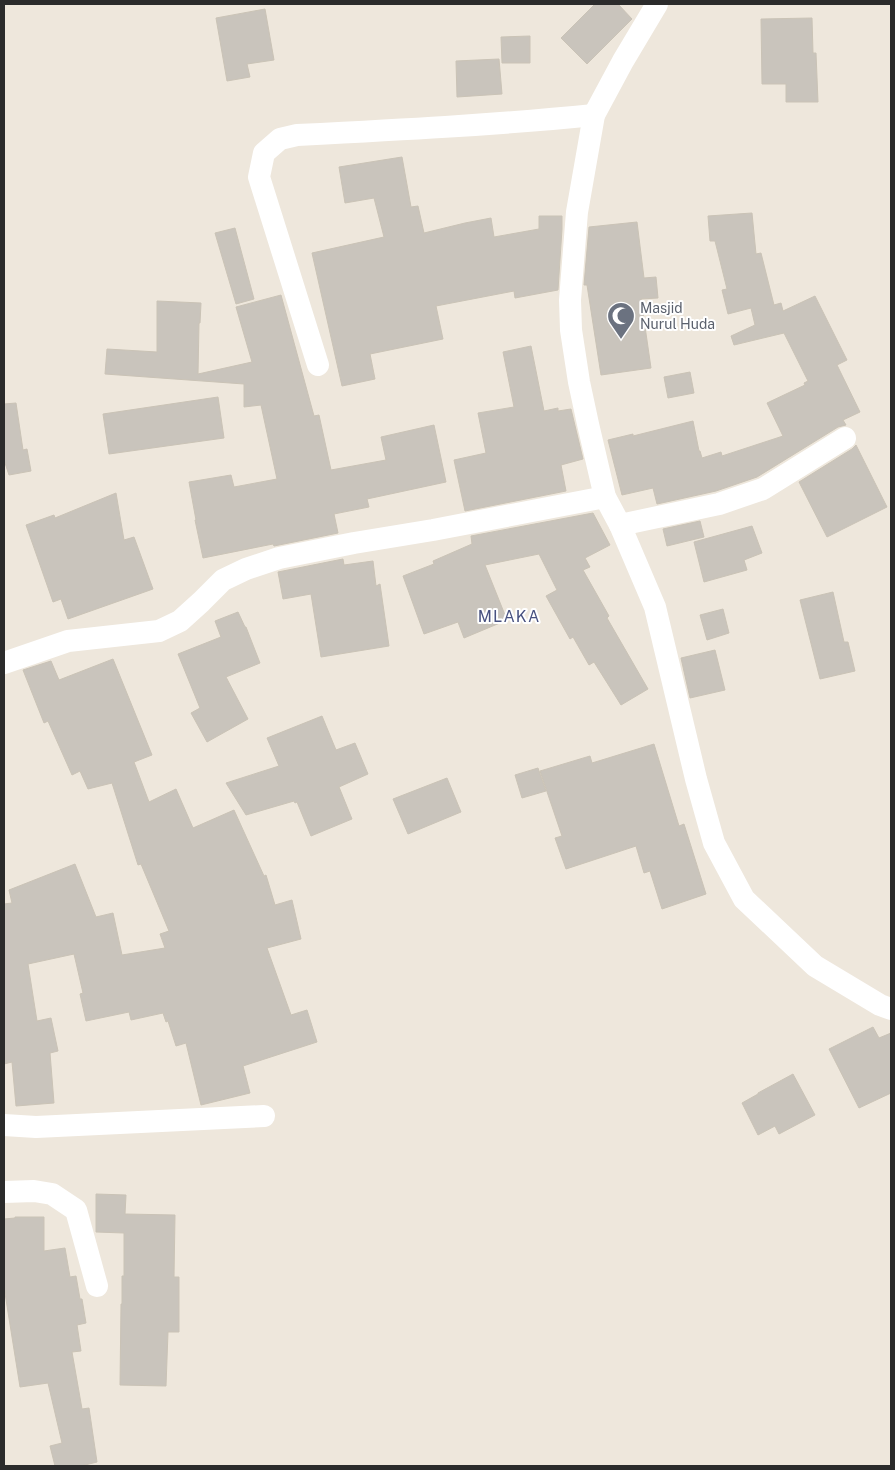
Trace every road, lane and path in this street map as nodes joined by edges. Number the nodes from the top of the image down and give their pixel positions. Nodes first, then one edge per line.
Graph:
1 (657, 4) edge
2 (594, 115) junction
3 (318, 365) dead end
4 (845, 438) dead end
5 (605, 497) junction
6 (620, 525) junction
7 (4, 663) edge
8 (891, 1009) edge
9 (264, 1116) dead end
10 (4, 1125) edge
11 (4, 1192) edge
12 (97, 1286) dead end

1 - 2 street
2 - 3 street
2 - 5 street
4 - 6 street
5 - 6 street
5 - 7 street
6 - 8 street
9 - 10 street
11 - 12 street

